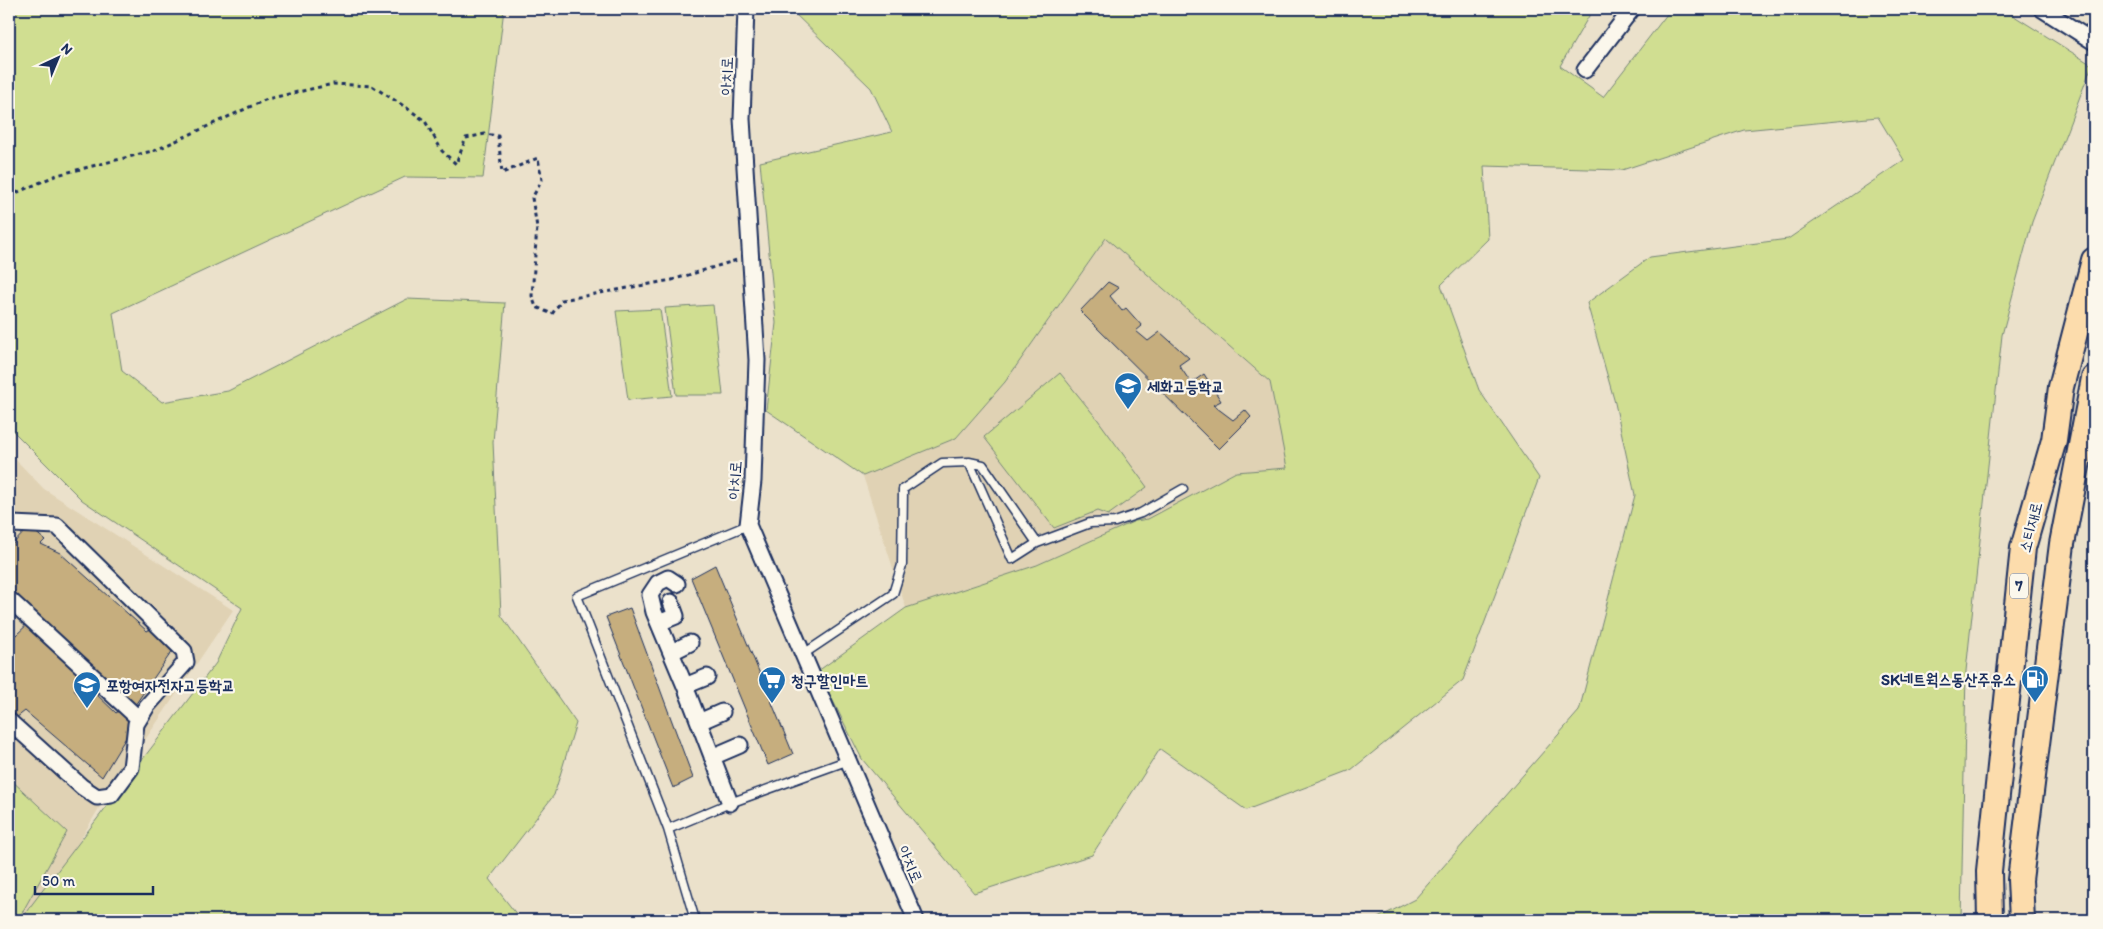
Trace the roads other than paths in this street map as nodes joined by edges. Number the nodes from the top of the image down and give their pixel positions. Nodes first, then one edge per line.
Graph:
1 (746, 9) edge
2 (1632, 9) edge
3 (2042, 9) edge
4 (2094, 42) edge
5 (1585, 70) dead end
6 (2094, 260) edge
7 (2094, 378) edge
8 (2054, 440) junction
9 (2088, 450) edge
10 (969, 462) junction
11 (1183, 489) dead end
12 (748, 525) junction
13 (9, 527) edge
14 (1037, 543) junction
15 (677, 584) dead end
16 (9, 599) edge
17 (671, 602) dead end
18 (659, 623) junction
19 (690, 643) dead end
20 (672, 652) junction
21 (802, 655) junction
22 (707, 677) dead end
23 (684, 686) junction
24 (722, 712) dead end
25 (139, 719) junction
26 (9, 721) edge
27 (699, 722) junction
28 (740, 745) dead end
29 (712, 757) junction
30 (849, 760) junction
31 (730, 803) junction
32 (668, 829) junction
33 (695, 920) edge
34 (916, 920) edge
35 (1990, 920) edge
36 (2022, 920) edge

1 - 12 street, 아치로
2 - 5 street
3 - 4 street
6 - 8 main road, 소티재로 / 7
7 - 9 main road, 소티재로
8 - 9 street
8 - 35 main road, 소티재로 / 7
9 - 36 main road, 소티재로
10 - 14 lane
10 - 14 lane
10 - 21 lane
11 - 14 lane
12 - 21 street, 아치로
12 - 32 lane
13 - 25 street
15 - 18 street
16 - 25 street
17 - 18 street
18 - 20 street
19 - 20 street
20 - 23 street
21 - 30 street, 아치로
22 - 23 street
23 - 27 street
24 - 27 street
25 - 26 street
27 - 29 street
28 - 29 street
29 - 31 street
30 - 31 lane
30 - 34 street, 아치로
31 - 32 lane
32 - 33 lane

